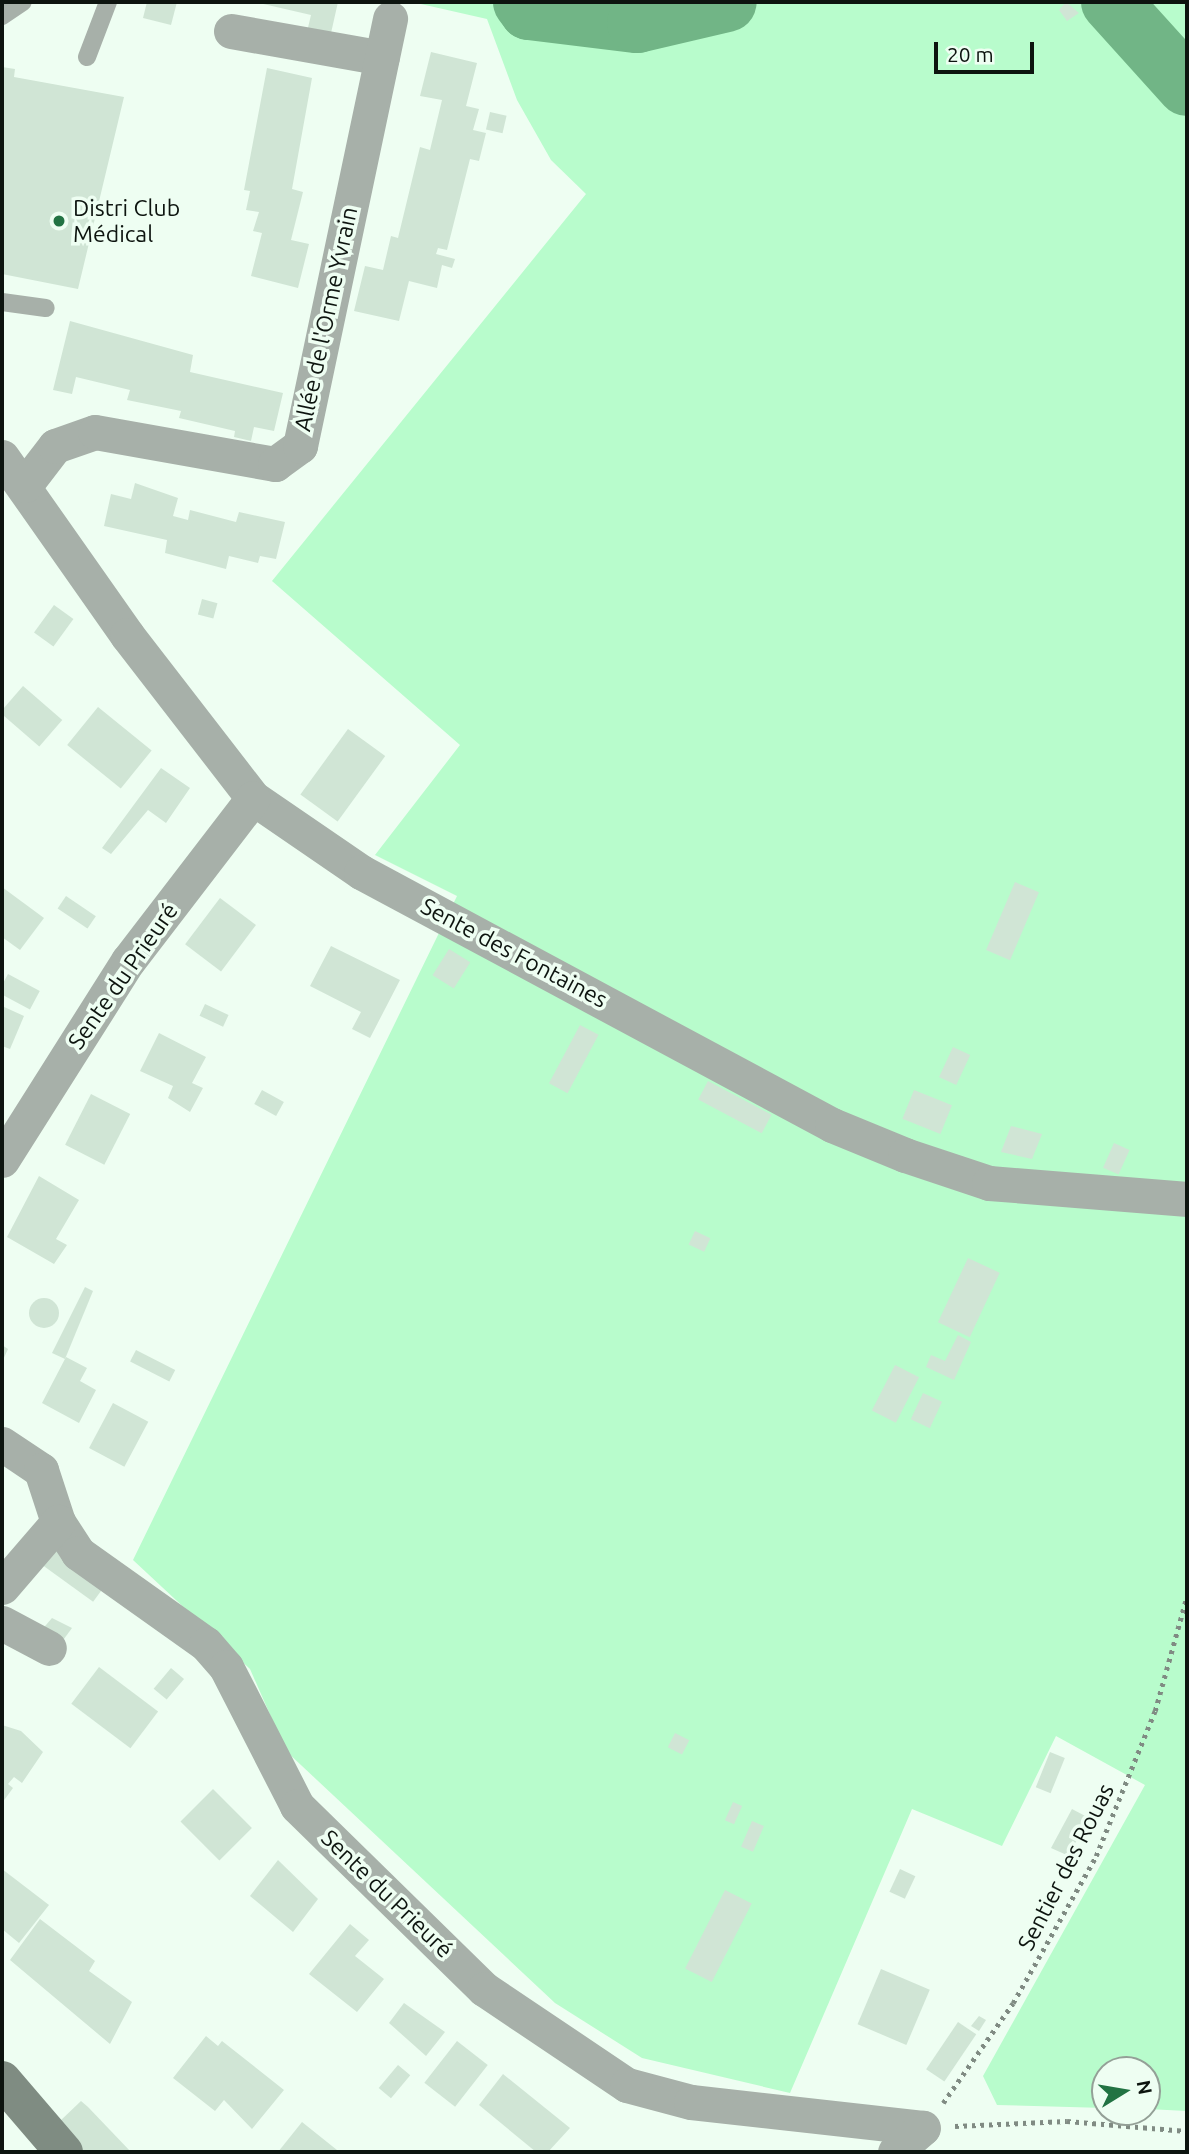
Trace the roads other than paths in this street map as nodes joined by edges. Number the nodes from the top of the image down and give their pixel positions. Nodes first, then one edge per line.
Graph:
1 (23, 2) edge
2 (108, 2) edge
3 (2, 16) edge
4 (390, 18) dead end
5 (231, 30) dead end
6 (87, 57) dead end
7 (382, 58) junction
8 (2, 302) edge
9 (46, 308) dead end
10 (2, 457) edge
11 (25, 485) junction
12 (253, 798) junction
13 (2, 1160) edge
14 (1187, 1199) edge
15 (2, 1444) edge
16 (58, 1522) junction
17 (2, 1587) edge
18 (2, 1623) edge
19 (49, 1648) dead end
20 (2, 2080) edge
21 (64, 2152) edge
22 (895, 2152) edge

1 - 3 lane
2 - 6 lane
4 - 7 street, Allée de l'Orme Yvrain
5 - 7 street
7 - 11 street, Allée de l'Orme Yvrain
8 - 9 lane
10 - 11 street, Sente des Fontaines
11 - 12 street, Sente des Fontaines
12 - 13 street, Sente du Prieuré
12 - 14 street, Sente des Fontaines
15 - 16 street, Sente du Prieuré
16 - 17 street
16 - 22 street, Sente du Prieuré
18 - 19 street
20 - 21 main road

